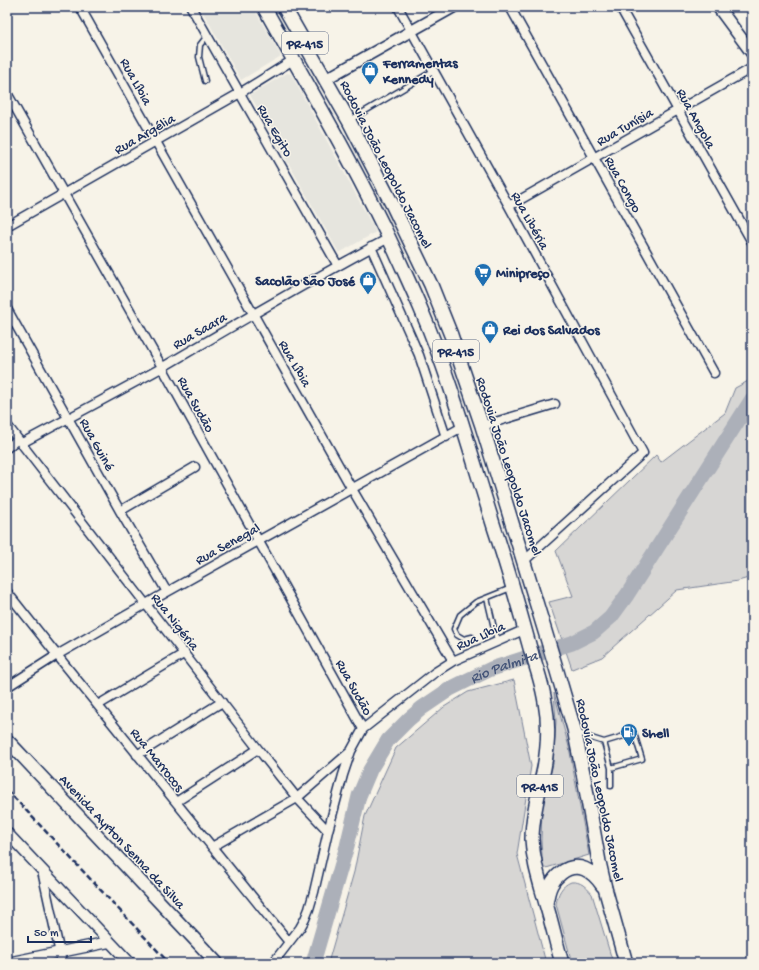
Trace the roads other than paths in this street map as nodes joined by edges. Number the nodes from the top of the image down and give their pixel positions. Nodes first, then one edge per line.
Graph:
1 (80, 7) edge
2 (191, 7) edge
3 (264, 7) edge
4 (284, 7) edge
5 (398, 7) edge
6 (454, 7) edge
7 (510, 7) edge
8 (620, 7) edge
9 (718, 7) edge
10 (411, 31) junction
11 (207, 36) junction
12 (752, 53) edge
13 (293, 60) junction
14 (752, 68) edge
15 (434, 70) junction
16 (326, 79) junction
17 (205, 81) dead end
18 (7, 93) edge
19 (240, 93) junction
20 (678, 110) junction
21 (349, 121) junction
22 (156, 141) junction
23 (594, 158) junction
24 (64, 193) junction
25 (509, 206) junction
26 (7, 226) edge
27 (389, 238) junction
28 (752, 242) edge
29 (371, 247) junction
30 (338, 266) junction
31 (7, 309) edge
32 (253, 314) junction
33 (162, 367) junction
34 (714, 373) dead end
35 (555, 404) dead end
36 (69, 419) junction
37 (7, 425) edge
38 (482, 426) junction
39 (462, 427) junction
40 (446, 437) junction
41 (20, 441) junction
42 (7, 448) edge
43 (195, 467) dead end
44 (352, 489) junction
45 (120, 511) junction
46 (258, 541) junction
47 (524, 561) junction
48 (513, 588) junction
49 (7, 592) edge
50 (167, 592) junction
51 (487, 598) junction
52 (146, 604) junction
53 (526, 629) junction
54 (472, 637) dead end
55 (497, 642) junction
56 (185, 653) junction
57 (57, 655) junction
58 (453, 661) junction
59 (7, 688) edge
60 (222, 702) junction
61 (98, 705) junction
62 (363, 729) junction
63 (574, 729) junction
64 (7, 740) edge
65 (604, 742) junction
66 (258, 749) junction
67 (351, 751) junction
68 (137, 755) junction
69 (611, 768) junction
70 (611, 786) dead end
71 (297, 798) junction
72 (176, 802) junction
73 (328, 831) junction
74 (7, 833) edge
75 (212, 847) junction
76 (42, 870) junction
77 (605, 888) junction
78 (546, 904) junction
79 (109, 942) junction
80 (289, 942) junction
81 (60, 952) junction
82 (7, 963) edge
83 (62, 963) edge
84 (130, 963) edge
85 (217, 963) edge
86 (273, 963) edge
87 (562, 963) edge
88 (626, 963) edge

1 - 22 street, Rua Líbia
2 - 11 street, Rua Egito
3 - 13 highway, PR-415
4 - 16 highway, Rodovia João Leopoldo Jacomel / PR-415
5 - 10 street, Rua Libéria
6 - 10 street
7 - 23 street, Rua Congo
8 - 20 street, Rua Angola
9 - 12 main road
10 - 15 street, Rua Libéria
10 - 16 street
11 - 17 lane
11 - 19 street, Rua Egito
13 - 16 highway
13 - 19 street, Rua Argélia
13 - 27 highway, PR-415
14 - 20 street, Rua Tunísia
15 - 21 lane
15 - 25 street, Rua Libéria
16 - 21 highway, Rodovia João Leopoldo Jacomel / PR-415
18 - 24 street, Rua Sudão
19 - 22 street, Rua Argélia
19 - 30 street, Rua Egito
20 - 23 street, Rua Tunísia
20 - 28 street, Rua Angola
21 - 38 highway, Rodovia João Leopoldo Jacomel / PR-415
22 - 24 street, Rua Argélia
22 - 32 street, Rua Líbia
23 - 25 street, Rua Tunísia
23 - 34 street, Rua Congo
24 - 26 street, Rua Argélia
24 - 33 street, Rua Sudão
25 - 47 street, Rua Libéria
27 - 29 street, Rua Saara
27 - 39 highway, PR-415
29 - 30 street, Rua Saara
29 - 40 street
30 - 32 street, Rua Saara
31 - 36 street, Rua Guiné
32 - 33 street, Rua Saara
32 - 44 street, Rua Líbia
33 - 36 street, Rua Saara
33 - 46 street, Rua Sudão
35 - 38 street
36 - 41 street, Rua Saara
36 - 45 street, Rua Guiné
37 - 41 street, Rua Nigéria
38 - 47 highway, Rodovia João Leopoldo Jacomel / PR-415
39 - 40 street, Rua Senegal
39 - 48 highway, PR-415
40 - 44 street, Rua Senegal
41 - 42 street, Rua Saara
41 - 52 street, Rua Nigéria
43 - 45 street
44 - 46 street, Rua Senegal
44 - 58 street, Rua Líbia
45 - 50 street, Rua Guiné
46 - 50 street, Rua Senegal
46 - 62 street, Rua Sudão
47 - 63 highway, Rodovia João Leopoldo Jacomel / PR-415
48 - 51 lane
48 - 53 highway, PR-415
49 - 57 street, Rua Marrocos
50 - 52 street, Rua Senegal
51 - 54 lane
51 - 55 lane
52 - 56 street, Rua Nigéria
52 - 57 street, Rua Senegal
53 - 55 street, Rua Líbia
53 - 78 highway, PR-415
55 - 58 street, Rua Líbia
56 - 60 street, Rua Nigéria
56 - 61 street
57 - 59 street, Rua Senegal
57 - 61 street, Rua Marrocos
58 - 62 street
60 - 66 street, Rua Nigéria
60 - 68 street
61 - 68 street, Rua Marrocos
62 - 67 street
63 - 65 lane
63 - 77 highway, Rodovia João Leopoldo Jacomel / PR-415
64 - 85 main road, Avenida Ayrton Senna da Silva
65 - 69 lane
65 - 69 lane
66 - 71 street, Rua Nigéria
66 - 72 street
67 - 71 street
67 - 73 street
68 - 72 street, Rua Marrocos
69 - 70 lane
71 - 73 street, Rua Nigéria
71 - 75 street
72 - 75 street, Rua Marrocos
73 - 80 street
74 - 76 street
75 - 80 street, Rua Marrocos
76 - 79 street
76 - 81 street
77 - 78 highway
77 - 88 highway, Rodovia João Leopoldo Jacomel / PR-415
78 - 87 highway, PR-415
79 - 81 street
79 - 84 street
80 - 86 street
81 - 82 street
81 - 83 street

